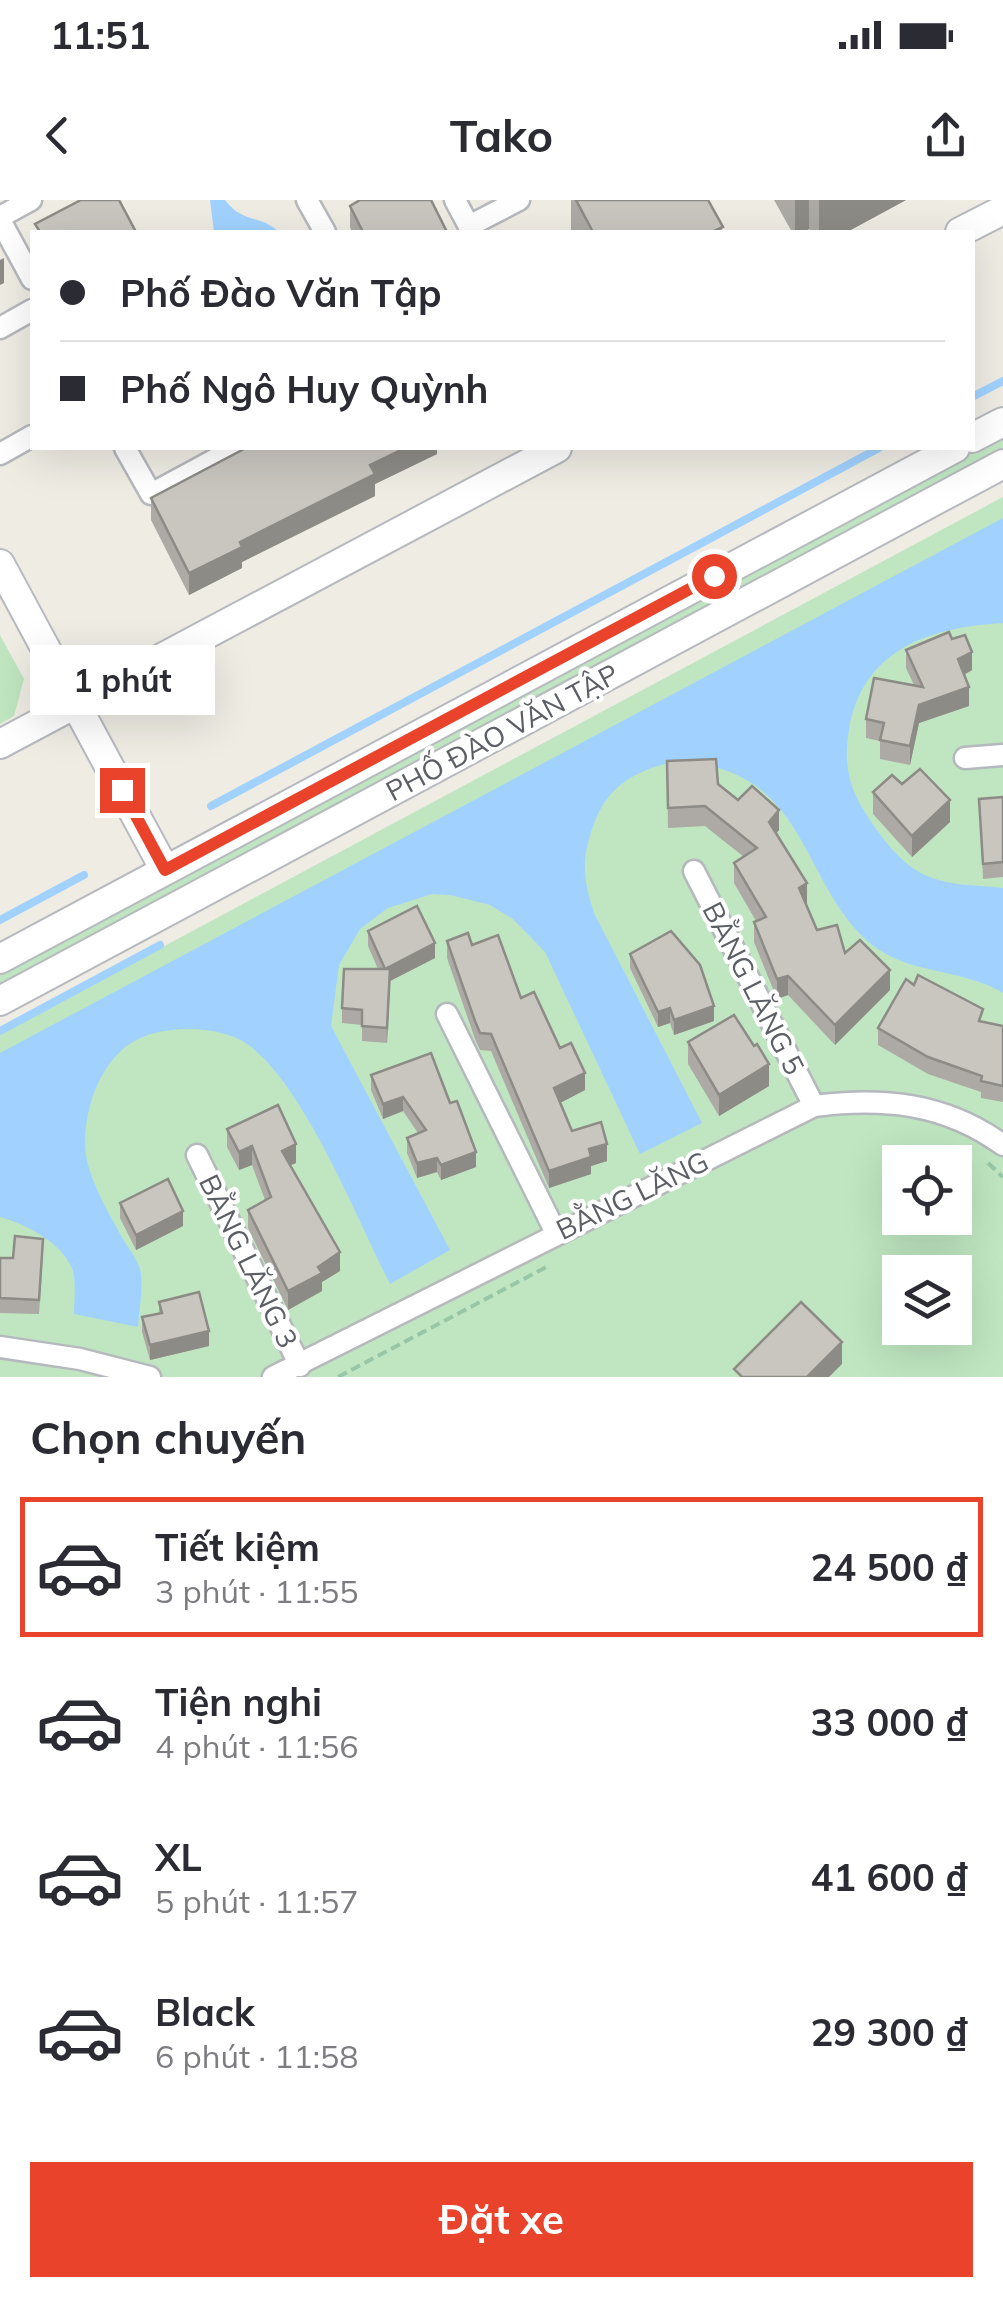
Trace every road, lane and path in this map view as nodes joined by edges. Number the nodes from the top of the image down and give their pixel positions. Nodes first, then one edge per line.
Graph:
1 (31, 200) edge
2 (307, 200) edge
3 (455, 200) edge
4 (519, 200) edge
5 (1003, 210) edge
6 (0, 219) edge
7 (470, 229) edge
8 (324, 230) edge
9 (964, 230) edge
10 (30, 275) edge
11 (30, 311) edge
12 (0, 328) edge
13 (1003, 422) edge
14 (975, 436) edge
15 (30, 437) edge
16 (126, 450) edge
17 (232, 450) edge
18 (552, 450) edge
19 (951, 450) edge
20 (0, 454) edge
21 (1003, 464) edge
22 (0, 564) edge
23 (76, 704) junction
24 (0, 744) edge
25 (1003, 756) edge
26 (965, 758) dead end
27 (165, 870) junction
28 (694, 871) dead end
29 (0, 959) edge
30 (0, 1000) edge
31 (446, 1014) dead end
32 (814, 1106) junction
33 (1003, 1145) edge
34 (197, 1155) dead end
35 (982, 1158) dead end
36 (1003, 1177) edge
37 (556, 1232) junction
38 (564, 1258) dead end
39 (0, 1348) edge
40 (300, 1366) junction
41 (150, 1377) edge
42 (272, 1377) edge
43 (338, 1377) edge

1 - 6 street
2 - 8 street
3 - 7 street
4 - 7 street
5 - 9 main road
6 - 10 street
11 - 12 street
13 - 14 main road
15 - 20 street
16 - 17 street
18 - 23 main road
19 - 27 main road, PHỐ ĐÀO VĂN TẬP
21 - 30 main road, PHỐ ĐÀO VĂN TẬP
22 - 23 main road
23 - 24 main road
23 - 27 main road
25 - 26 street
27 - 29 main road, PHỐ ĐÀO VĂN TẬP
28 - 32 street, BẰNG LĂNG 5
31 - 37 street
32 - 33 street, BẰNG LĂNG
32 - 37 street, BẰNG LĂNG
34 - 40 street, BẰNG LĂNG 3
35 - 36 path
37 - 40 street, BẰNG LĂNG
38 - 43 path
39 - 41 street
40 - 42 street, BẰNG LĂNG

